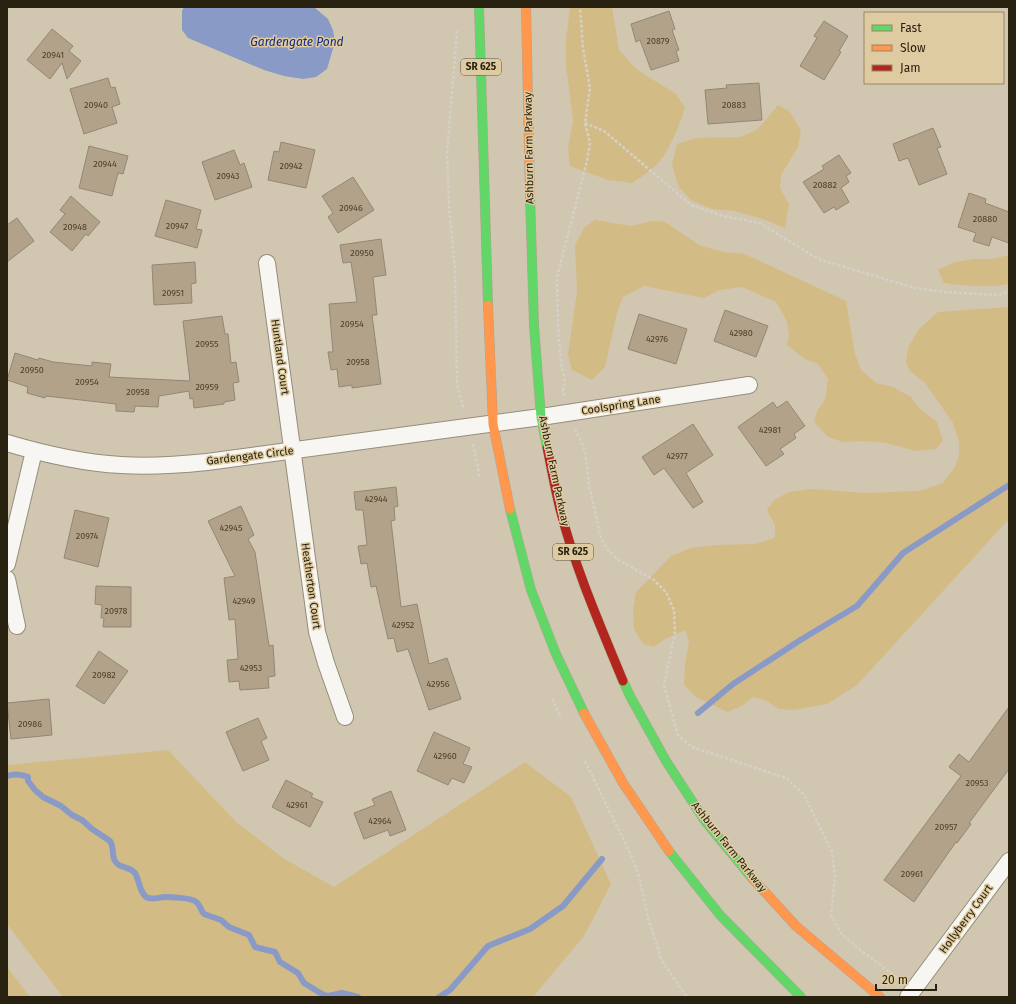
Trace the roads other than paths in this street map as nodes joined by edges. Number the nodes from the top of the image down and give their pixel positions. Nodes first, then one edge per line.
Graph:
1 (479, 7) edge
2 (526, 7) edge
3 (267, 263) dead end
4 (749, 385) dead end
5 (541, 417) junction
6 (493, 424) junction
7 (7, 443) edge
8 (34, 451) junction
9 (292, 451) junction
10 (7, 564) edge
11 (7, 579) edge
12 (18, 626) dead end
13 (345, 717) dead end
14 (1009, 861) edge
15 (911, 994) edge
16 (801, 997) edge
17 (880, 997) edge

1 - 6 main road, SR 625
2 - 5 main road, Ashburn Farm Parkway / SR 625
3 - 9 street, Huntland Court
4 - 5 street, Coolspring Lane
5 - 6 street, Coolspring Lane
5 - 17 main road, Ashburn Farm Parkway / SR 625
6 - 9 street, Gardengate Circle
6 - 16 main road, SR 625
7 - 8 street, Gardengate Circle
8 - 9 street, Gardengate Circle
8 - 10 street
9 - 13 street, Heatherton Court
11 - 12 street
14 - 15 street, Hollyberry Court

